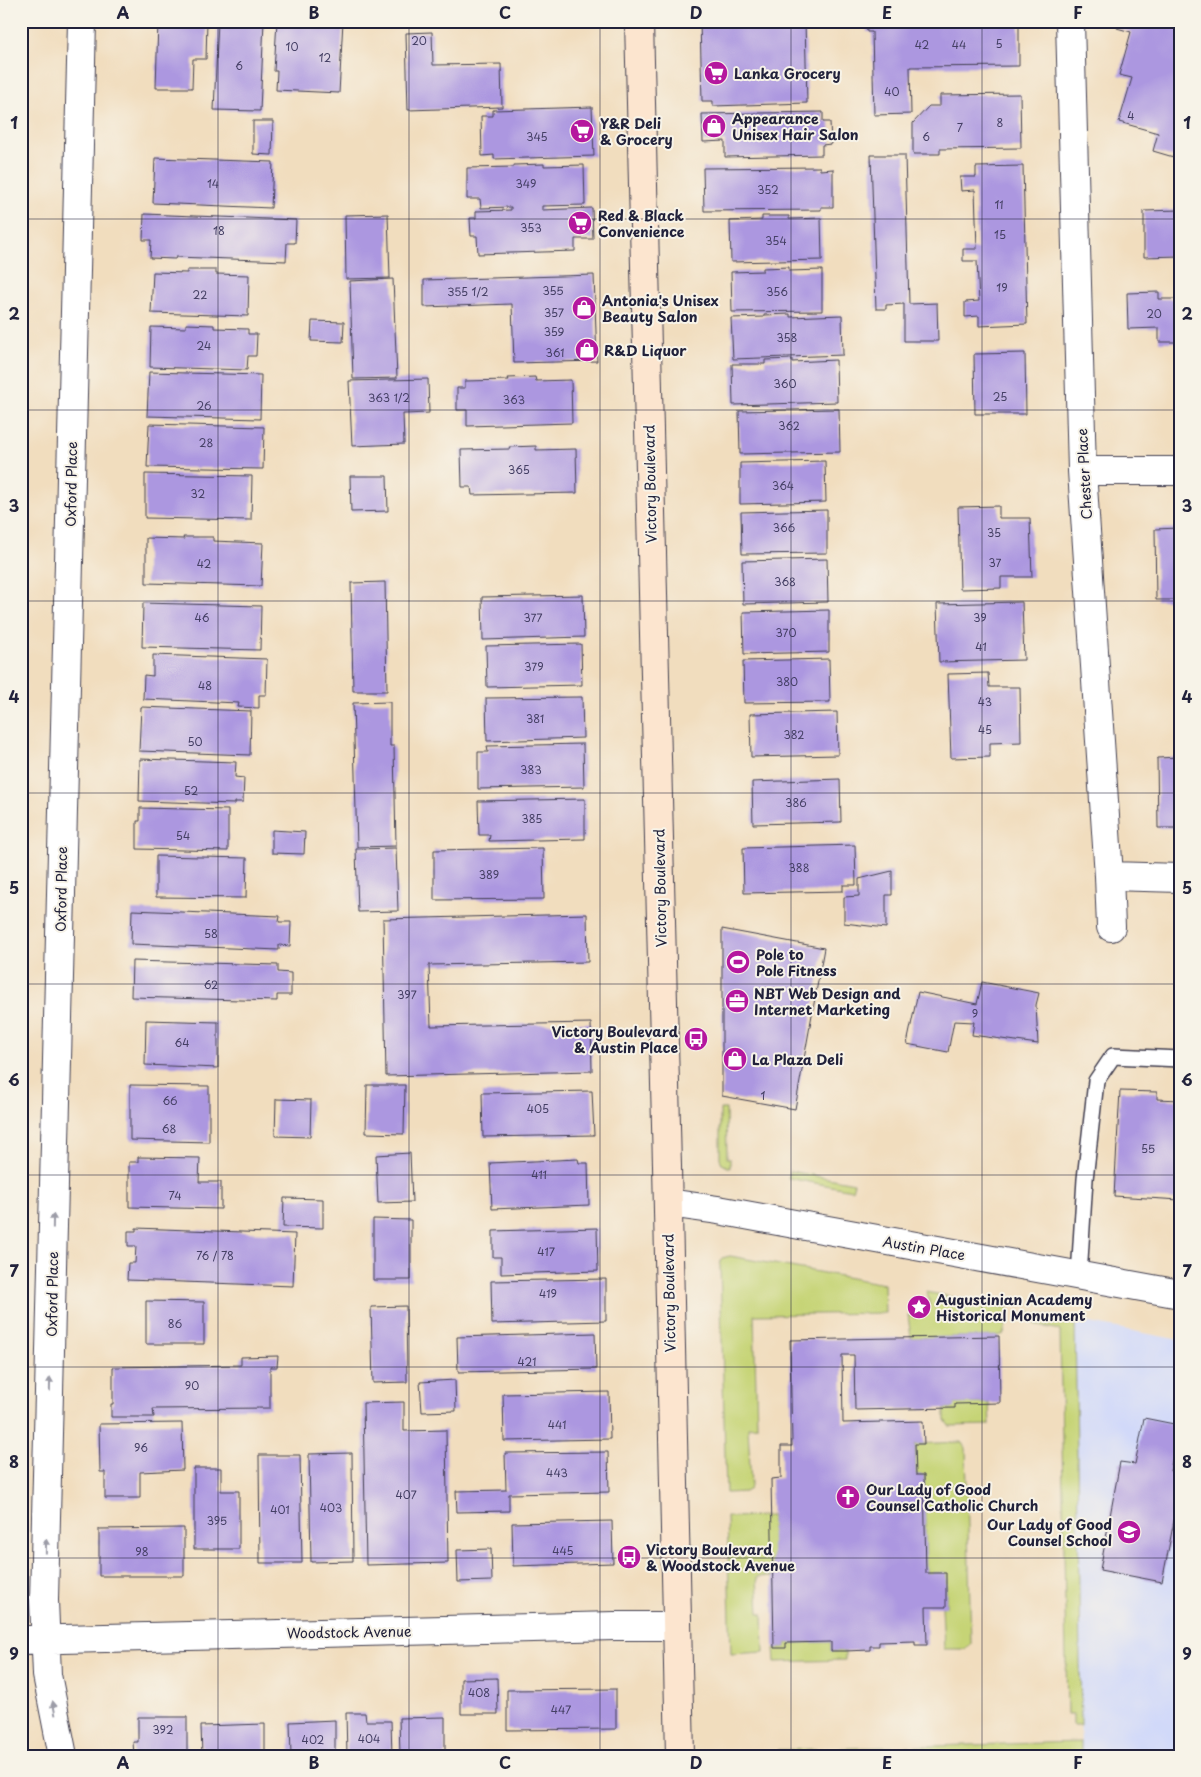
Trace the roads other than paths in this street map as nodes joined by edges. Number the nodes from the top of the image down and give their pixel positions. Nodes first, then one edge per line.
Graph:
1 (82, 21) edge
2 (639, 21) edge
3 (1070, 21) edge
4 (1082, 471) junction
5 (1180, 471) edge
6 (1109, 876) junction
7 (1180, 878) edge
8 (1111, 927) dead end
9 (1180, 1059) edge
10 (668, 1203) junction
11 (1079, 1276) junction
12 (1180, 1294) edge
13 (676, 1626) junction
14 (33, 1640) edge
15 (63, 1756) edge
16 (680, 1756) edge

14 -> 1 street, Oxford Place
2 - 10 main road, Victory Boulevard
3 - 4 street, Chester Place
4 - 5 street
4 - 6 street, Chester Place
6 - 7 street
6 - 8 street, Chester Place
9 - 11 lane
10 - 11 street, Austin Place
10 - 13 main road, Victory Boulevard
11 - 12 street, Austin Place
13 - 14 street, Woodstock Avenue
13 - 16 main road, Victory Boulevard
15 -> 14 street, Oxford Place

